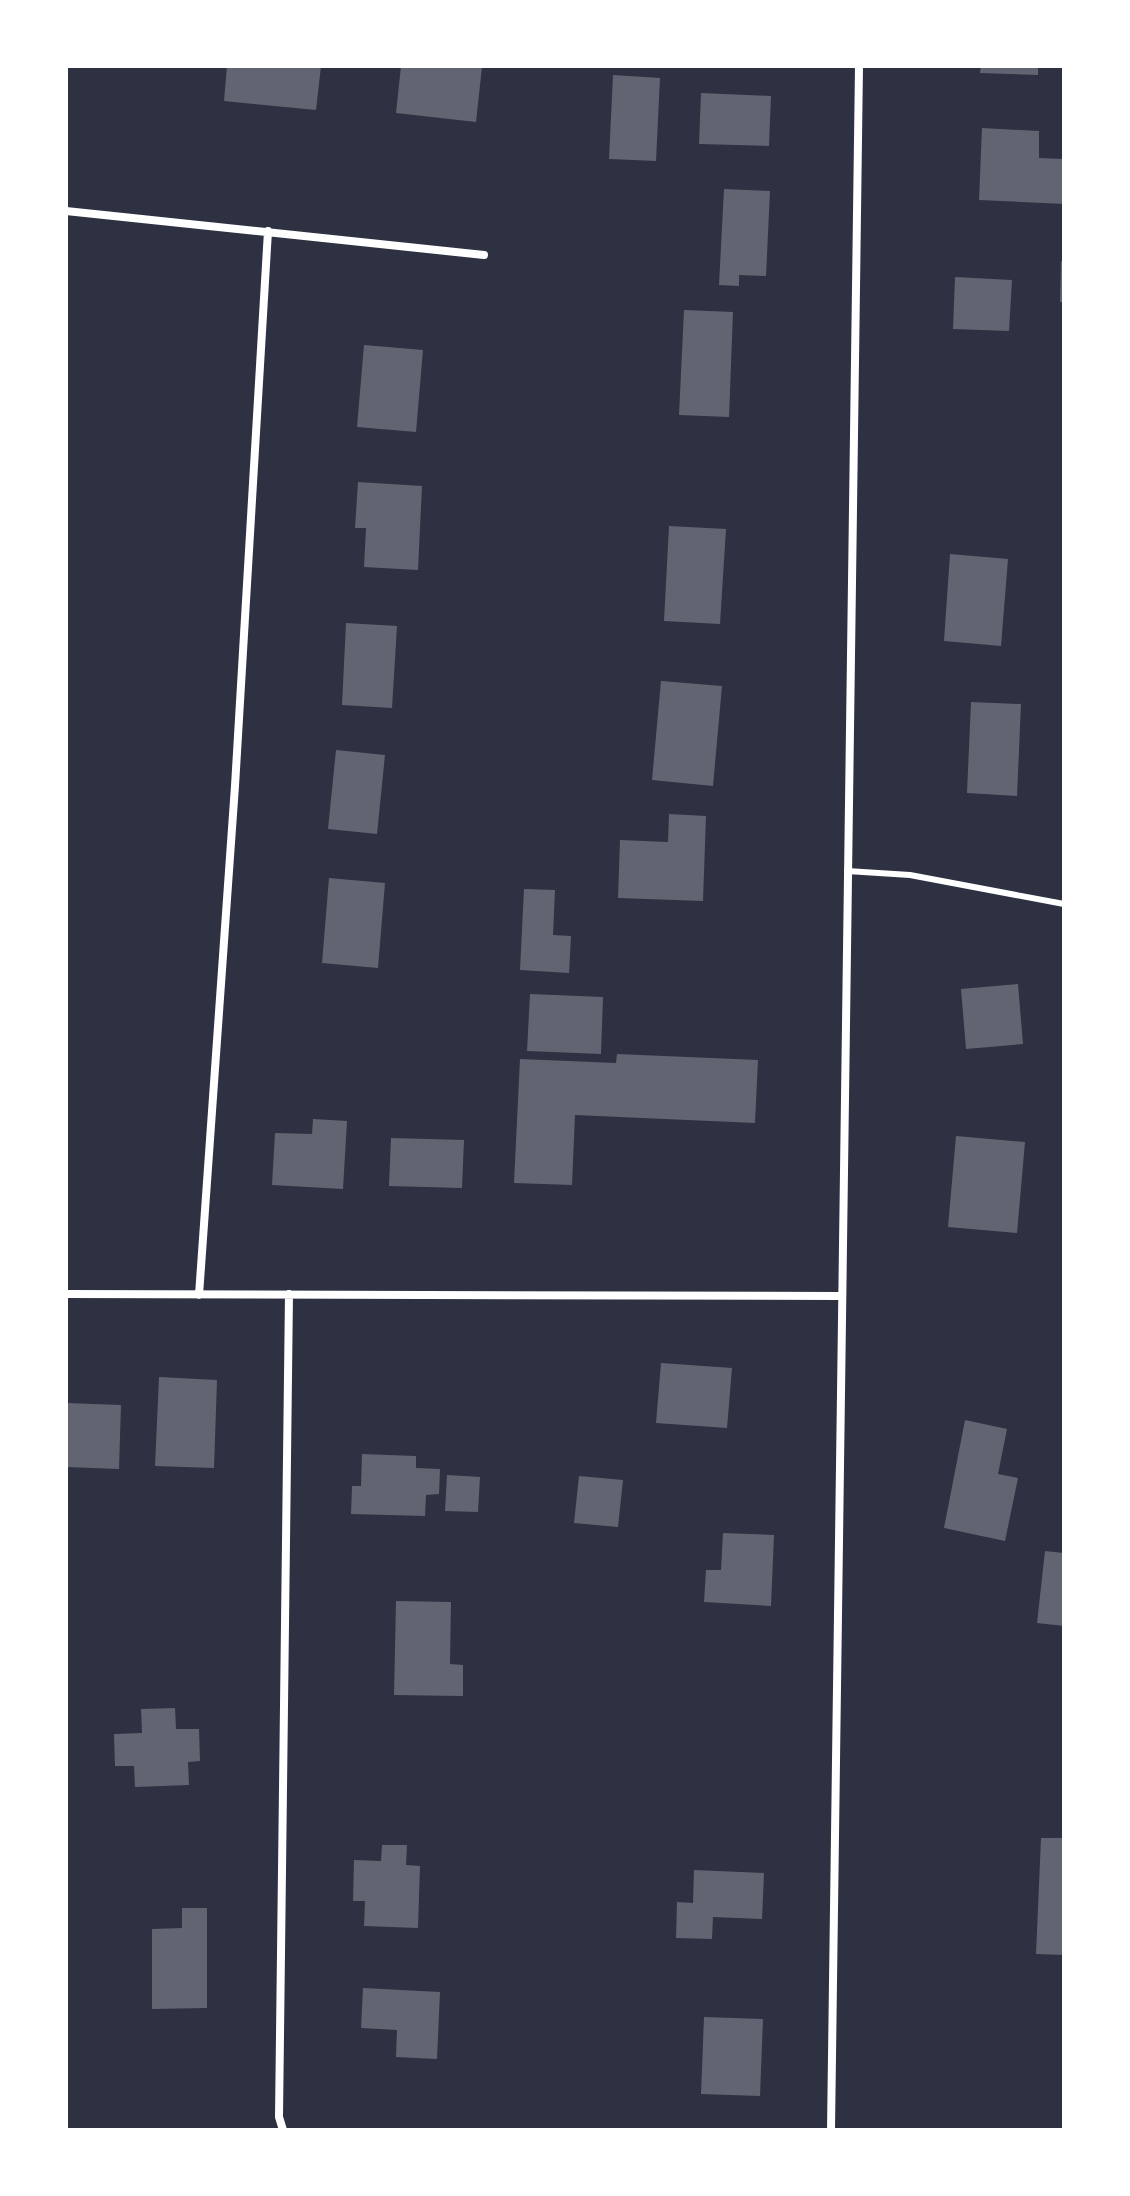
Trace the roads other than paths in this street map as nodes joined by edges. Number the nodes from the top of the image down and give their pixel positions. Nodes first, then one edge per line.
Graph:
1 (859, 66) edge
2 (66, 211) edge
3 (268, 231) junction
4 (484, 255) dead end
5 (847, 871) junction
6 (1064, 904) edge
7 (66, 1294) edge
8 (289, 1294) junction
9 (199, 1295) junction
10 (841, 1296) junction
11 (283, 2130) edge
12 (831, 2130) edge

1 - 5 street
2 - 3 street
3 - 4 street
3 - 9 street
5 - 6 lane
5 - 10 street
7 - 9 street
8 - 9 street
8 - 10 street
8 - 11 street
10 - 12 street

